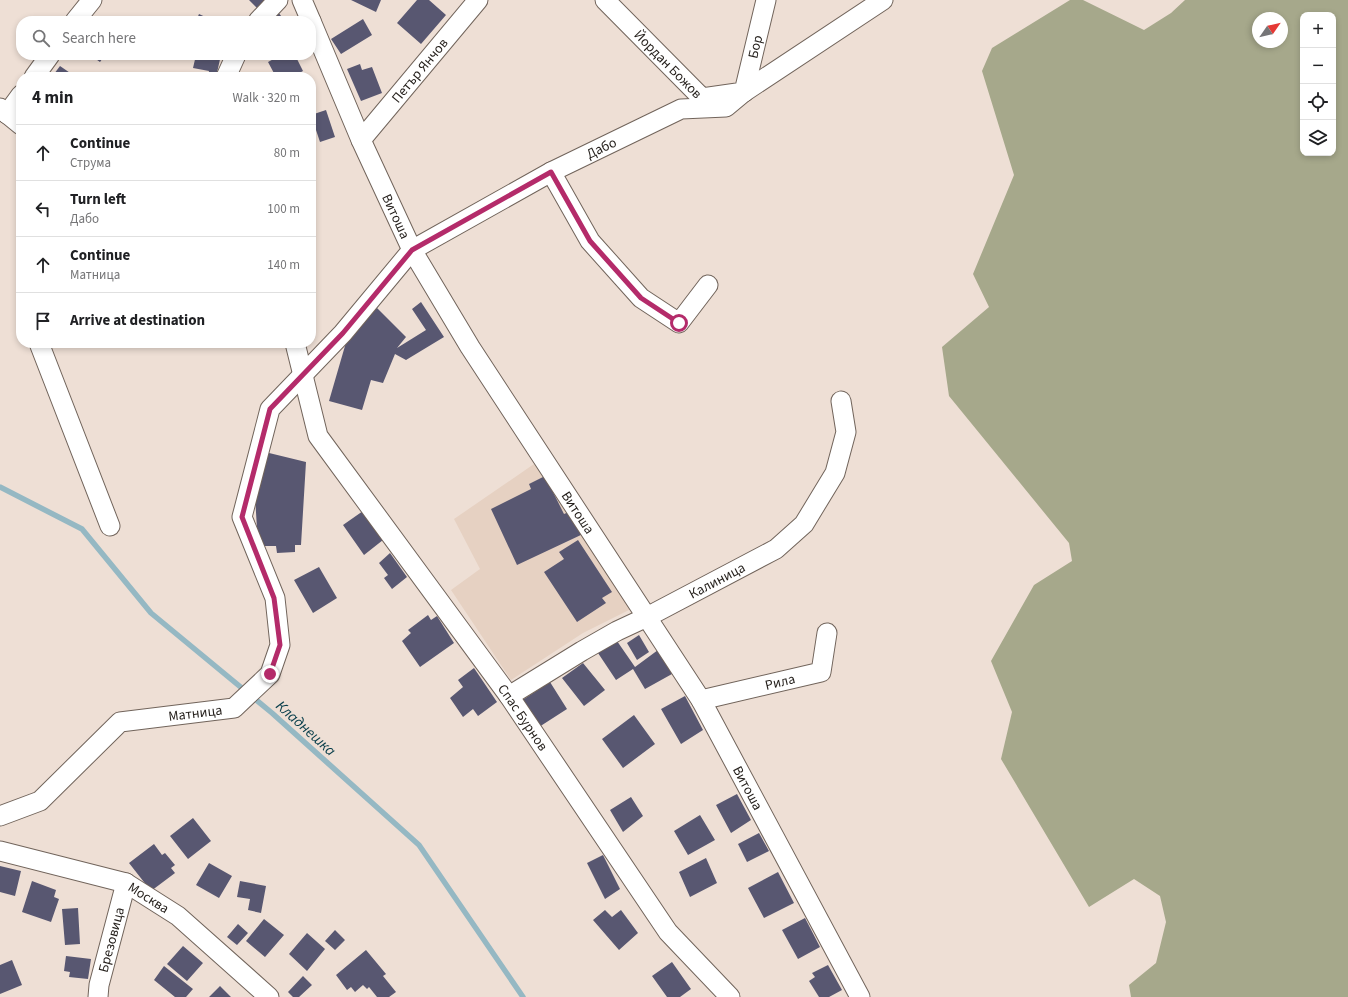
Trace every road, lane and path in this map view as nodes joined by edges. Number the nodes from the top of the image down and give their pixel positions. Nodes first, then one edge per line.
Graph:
1 (92, 0) edge
2 (278, 0) edge
3 (302, 0) edge
4 (478, 0) edge
5 (605, 0) edge
6 (766, 0) edge
7 (883, 0) edge
8 (79, 16) edge
9 (263, 16) edge
10 (309, 16) edge
11 (316, 33) edge
12 (46, 60) edge
13 (234, 60) edge
14 (38, 72) edge
15 (228, 72) edge
16 (744, 92) junction
17 (16, 103) edge
18 (9, 115) edge
19 (360, 140) junction
20 (551, 172) junction
21 (412, 250) junction
22 (708, 285) dead end
23 (343, 333) joint
24 (40, 348) edge
25 (296, 348) edge
26 (303, 375) junction
27 (842, 401) dead end
28 (110, 526) dead end
29 (647, 617) junction
30 (827, 633) dead end
31 (509, 696) junction
32 (701, 700) junction
33 (0, 816) edge
34 (0, 851) edge
35 (126, 883) junction
36 (98, 997) edge
37 (269, 997) edge
38 (730, 997) edge
39 (860, 997) edge

1 - 8 street
2 - 9 street
3 - 10 street, Витоша
4 - 19 street, Петър Янчов
5 - 16 street, Йордан Божов
6 - 16 street, Бор
7 - 16 street, Дабо
11 - 19 street, Витоша
12 - 14 street
13 - 15 street
16 - 20 street, Дабо
17 - 18 street
19 - 21 street, Витоша
20 - 21 street, Дабо
20 - 22 street
21 - 23 street, Дабо
21 - 29 street, Витоша
23 - 26 street, Матница
24 - 28 street
25 - 26 street
26 - 31 street, Спас Бурнов
26 - 33 street, Матница
27 - 29 street, Калиница
29 - 31 street, Калиница
29 - 32 street, Витоша
30 - 32 street, Рила
31 - 38 street, Спас Бурнов
32 - 39 street, Витоша
34 - 35 street, Москва
35 - 36 street, Брезовица
35 - 37 street, Москва

